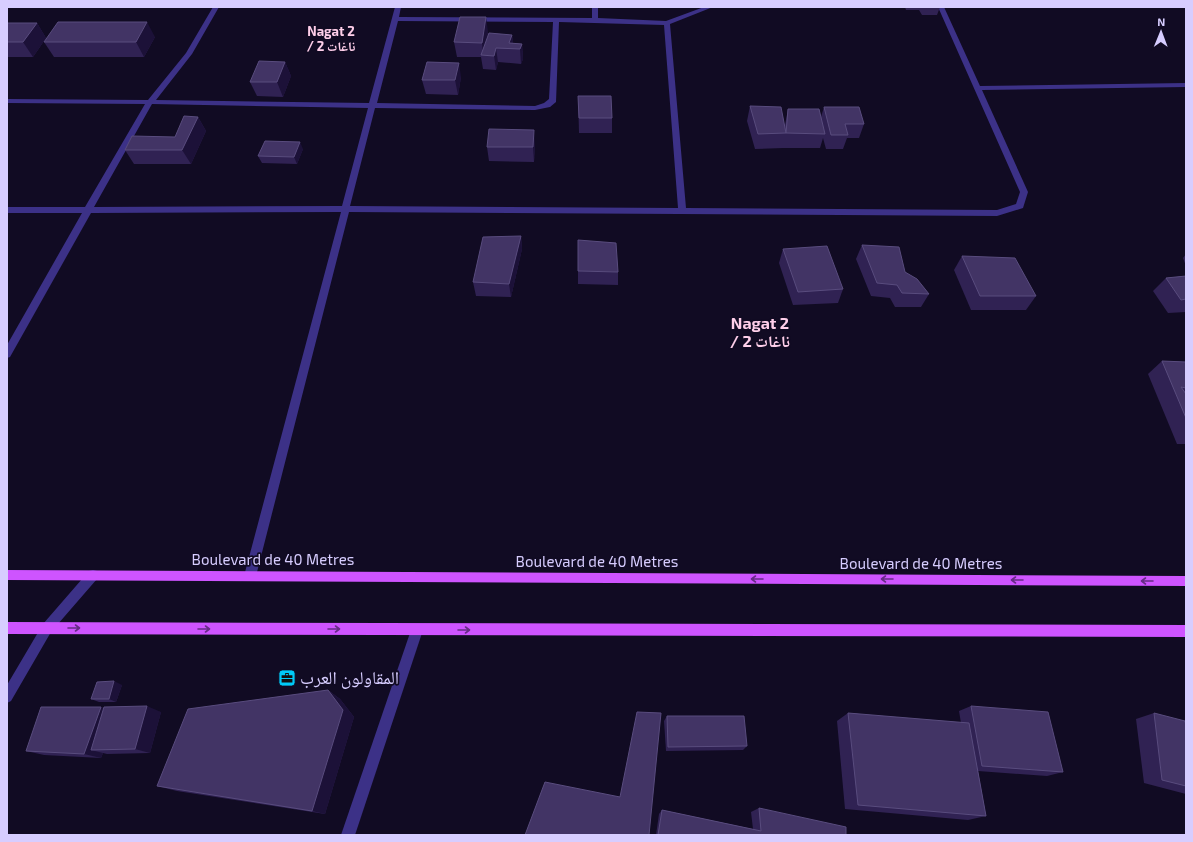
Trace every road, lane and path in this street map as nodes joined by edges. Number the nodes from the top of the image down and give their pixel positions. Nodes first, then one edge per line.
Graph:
1 (216, 7) edge
2 (398, 7) edge
3 (595, 7) edge
4 (710, 7) edge
5 (940, 7) edge
6 (395, 19) junction
7 (595, 20) junction
8 (556, 21) junction
9 (667, 23) junction
10 (1186, 85) edge
11 (977, 88) junction
12 (7, 101) edge
13 (150, 102) junction
14 (373, 105) junction
15 (346, 209) junction
16 (7, 210) edge
17 (86, 211) junction
18 (682, 211) junction
19 (7, 354) edge
20 (7, 575) edge
21 (93, 575) junction
22 (250, 576) junction
23 (1186, 581) edge
24 (7, 628) edge
25 (47, 628) junction
26 (417, 630) junction
27 (1186, 631) edge
28 (7, 697) edge
29 (348, 835) edge

1 - 13 street
2 - 6 street
3 - 7 street
4 - 9 street
5 - 11 street
6 - 8 street
6 - 14 street
7 - 8 street
7 - 9 street
8 - 14 street
9 - 18 street
10 - 11 street
11 - 18 street
12 - 13 street
13 - 14 street
13 - 17 street
14 - 15 street
15 - 17 street
15 - 18 street
15 - 22 street
16 - 17 street
17 - 19 street
20 - 21 main road, Boulevard de 40 Metres
21 - 22 main road, Boulevard de 40 Metres
21 - 25 street
23 -> 22 main road, Boulevard de 40 Metres
24 - 25 main road
25 -> 26 main road
25 - 28 street
26 -> 27 main road
26 - 29 street

